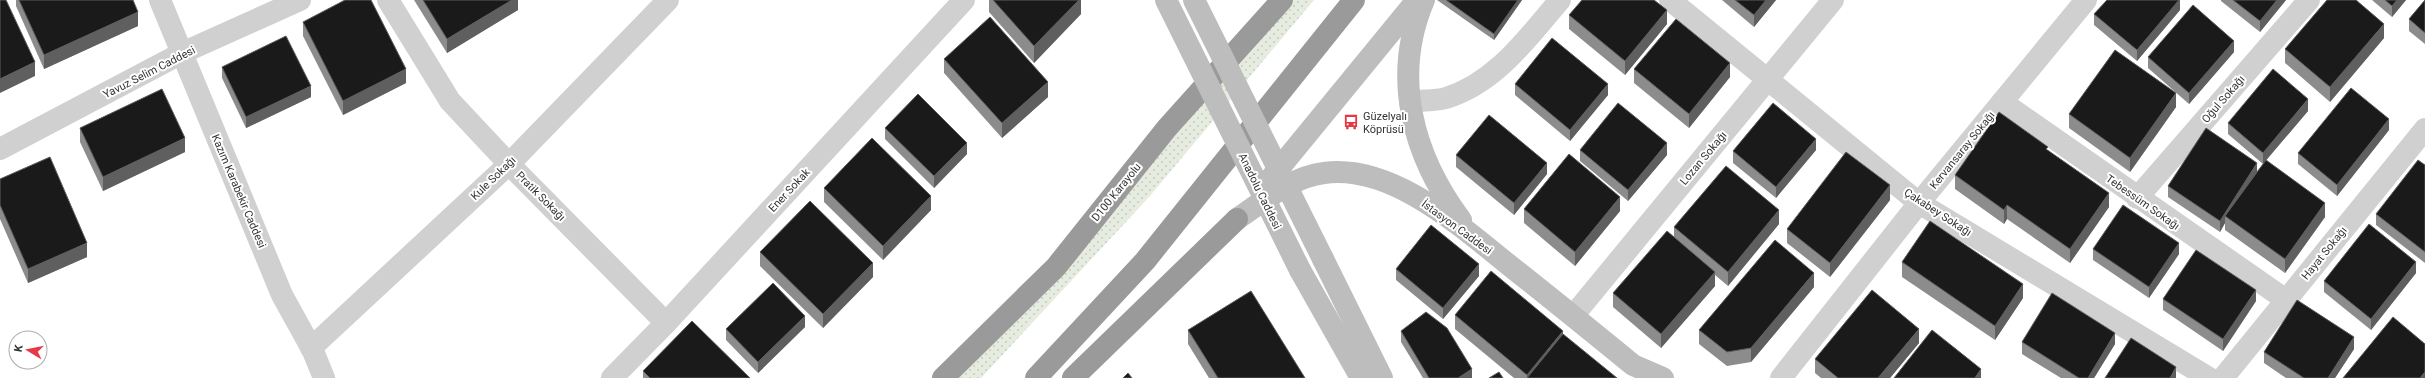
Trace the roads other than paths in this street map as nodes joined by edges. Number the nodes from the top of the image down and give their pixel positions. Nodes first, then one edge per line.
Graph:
1 (160, 0) edge
2 (300, 0) edge
3 (388, 0) edge
4 (668, 0) edge
5 (964, 0) edge
6 (1166, 0) edge
7 (1194, 0) edge
8 (1282, 0) edge
9 (1354, 0) edge
10 (1416, 0) edge
11 (1424, 0) edge
12 (1560, 0) edge
13 (1670, 0) edge
14 (1834, 0) edge
15 (2086, 0) edge
16 (2309, 0) edge
17 (182, 54) junction
18 (1768, 80) junction
19 (1410, 102) junction
20 (2002, 102) junction
21 (2425, 129) edge
22 (0, 149) edge
23 (508, 164) junction
24 (2137, 198) junction
25 (1919, 203) junction
26 (1237, 219) junction
27 (1475, 238) junction
28 (2286, 300) junction
29 (1573, 316) junction
30 (666, 323) junction
31 (311, 348) junction
32 (1637, 371) edge
33 (324, 378) edge
34 (612, 378) edge
35 (943, 378) edge
36 (1036, 378) edge
37 (1073, 378) edge
38 (1361, 378) edge
39 (1382, 378) edge
40 (1663, 378) edge
41 (1781, 378) edge
42 (2209, 378) edge
43 (2223, 378) edge

1 - 17 street, Kazım Karabekir Caddesi
2 - 17 street, Yavuz Selim Caddesi
3 - 23 street, Pratik Sokağı
4 - 23 street, Kule Sokağı
5 - 30 street, Ener Sokak
6 - 38 street, Anadolu Caddesi, bridge
7 - 39 street, bridge
8 - 35 highway, D100 Karayolu
9 - 36 highway
10 - 26 street
11 - 19 street
12 - 19 street
13 - 18 street, Çakabey Sokağı
14 - 18 street, Lozan Sokağı
15 - 20 street, Kervansaray Sokağı
16 - 24 street, Oğul Sokağı
17 - 22 street, Yavuz Selim Caddesi
17 - 31 street, Kazım Karabekir Caddesi
18 - 25 street, Çakabey Sokağı
18 - 29 street, Lozan Sokağı
19 - 27 street
20 - 24 street, Tebessüm Sokağı
20 - 25 street, Kervansaray Sokağı
21 - 28 street, Hayat Sokağı
23 - 30 street, Pratik Sokağı
23 - 31 street, Kule Sokağı
24 - 28 street, Tebessüm Sokağı
25 - 41 street, Kervansaray Sokağı
25 - 42 street, Çakabey Sokağı
26 - 27 street, İstasyon Caddesi
26 - 37 highway
27 - 29 street, İstasyon Caddesi
28 - 43 street, Hayat Sokağı
29 - 32 street, İstasyon Caddesi
30 - 34 street, Ener Sokak
31 - 33 street, Kazım Karabekir Caddesi
32 - 40 street, İstasyon Caddesi

